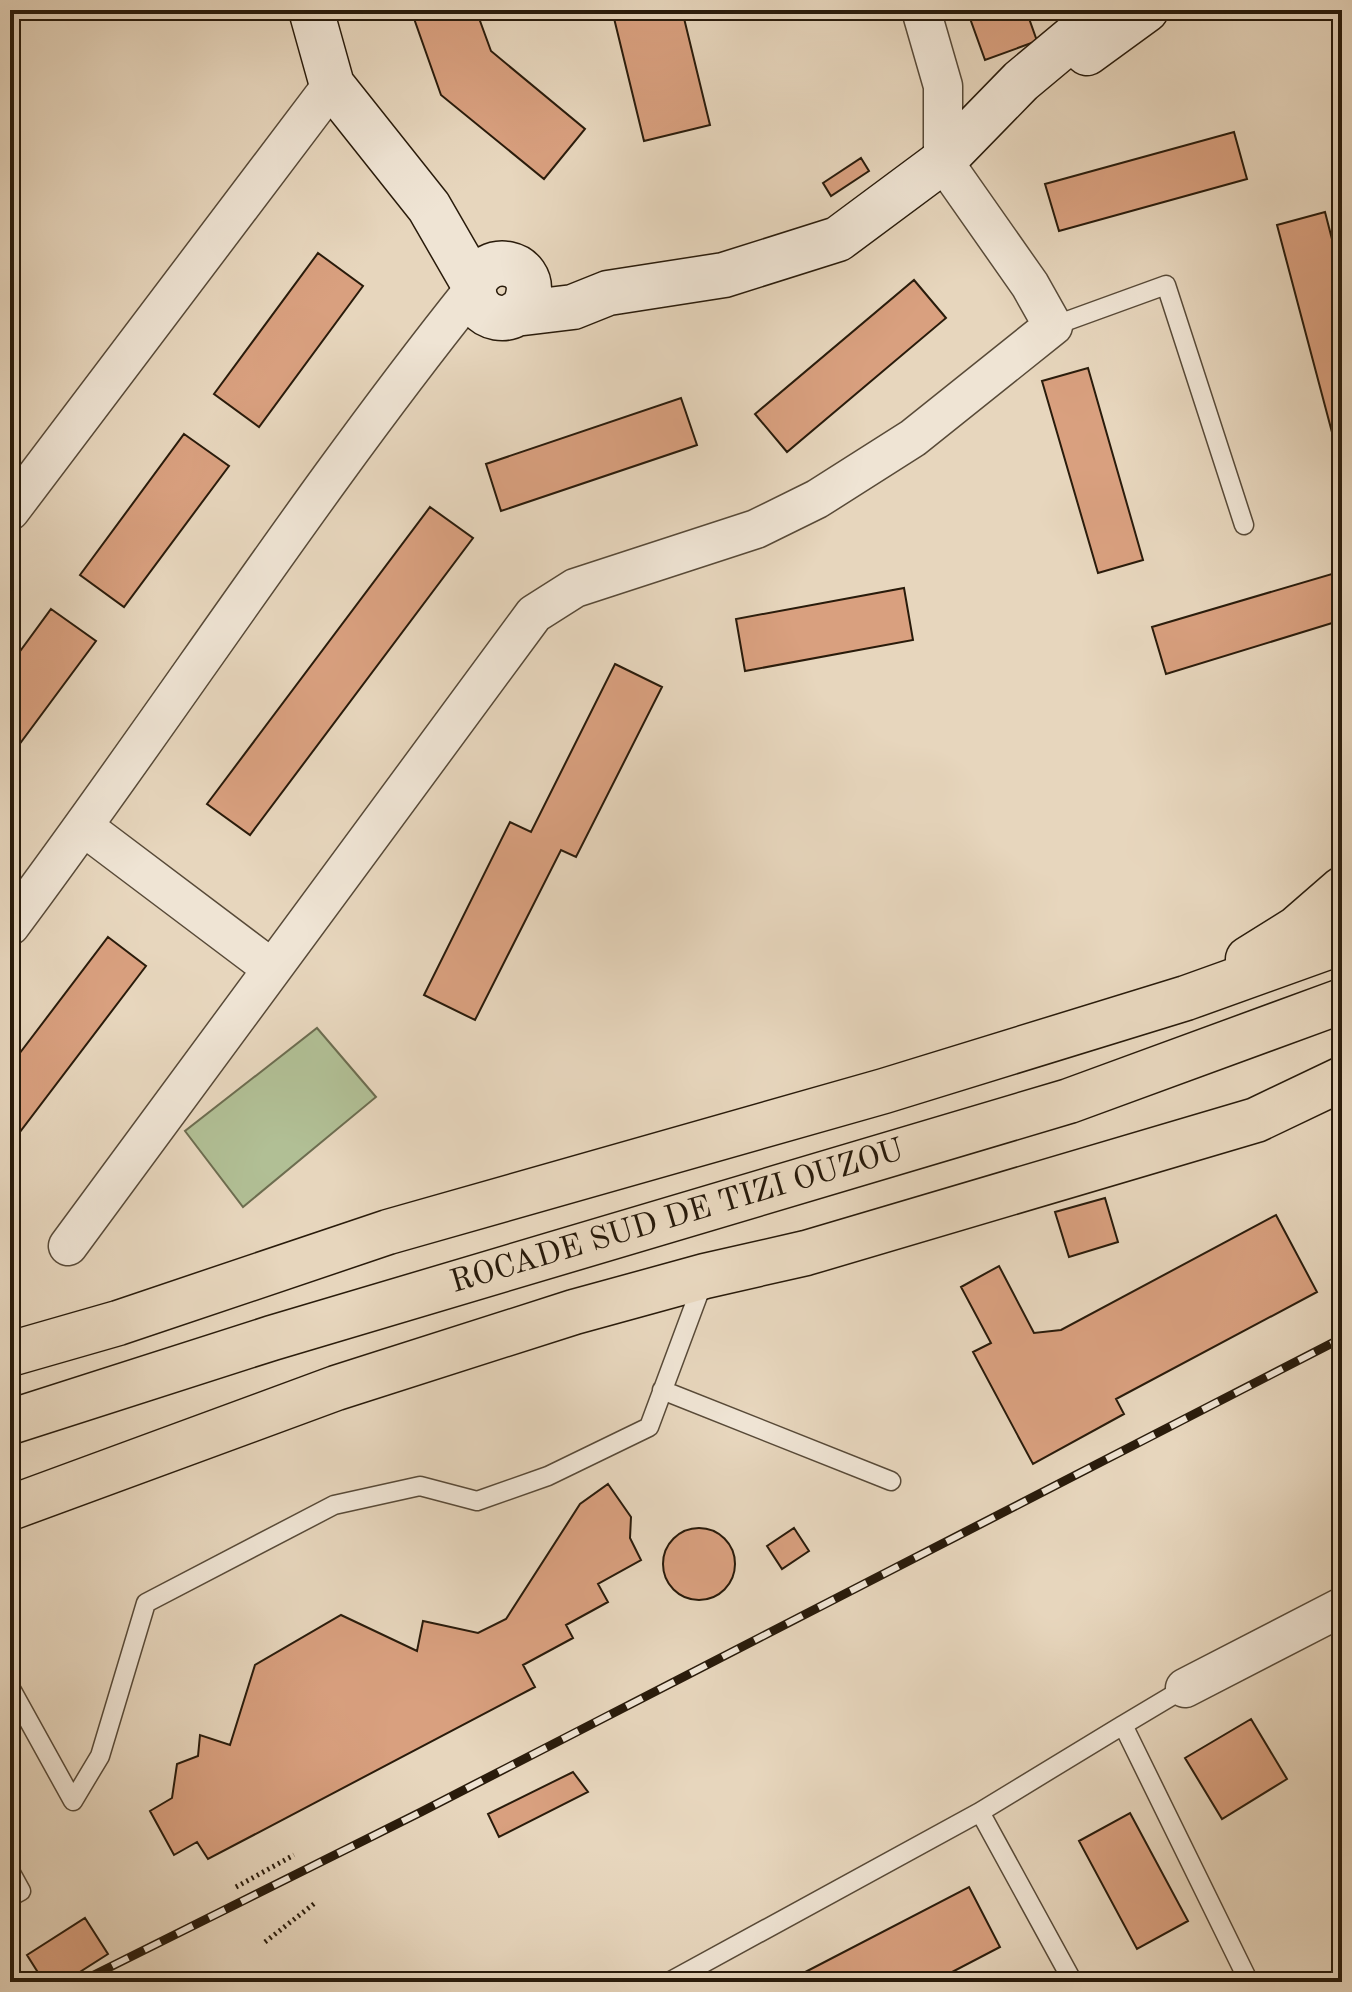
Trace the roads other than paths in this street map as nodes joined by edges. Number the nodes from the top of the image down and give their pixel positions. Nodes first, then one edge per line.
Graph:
1 (311, 10) edge
2 (921, 10) edge
3 (1106, 10) edge
4 (1146, 10) edge
5 (332, 85) junction
6 (984, 118) junction
7 (943, 161) junction
8 (497, 290) junction
9 (1053, 326) junction
10 (10, 511) edge
11 (1244, 525) dead end
12 (84, 827) junction
13 (1342, 889) edge
14 (10, 926) edge
15 (1342, 942) edge
16 (271, 968) junction
17 (1186, 998) junction
18 (1342, 1001) edge
19 (1342, 1079) edge
20 (68, 1246) dead end
21 (705, 1276) junction
22 (10, 1354) edge
23 (662, 1390) junction
24 (10, 1422) edge
25 (891, 1481) dead end
26 (10, 1508) edge
27 (1342, 1607) edge
28 (10, 1687) edge
29 (1185, 1688) joint
30 (1123, 1725) junction
31 (980, 1812) junction
32 (10, 1871) edge
33 (10, 1897) edge
34 (669, 1982) edge
35 (1073, 1982) edge
36 (1249, 1982) edge

1 - 5 street
2 - 7 street
3 - 6 street
4 - 6 street
5 - 8 street
5 - 10 street
6 - 7 street
7 - 8 street
7 - 9 street
8 - 12 street
9 - 11 lane
9 - 16 street
12 - 14 street
12 - 16 street
13 - 17 highway
15 - 17 highway, ROCADE SUD DE TIZI OUZOU
16 - 20 street
17 - 22 highway, ROCADE SUD DE TIZI OUZOU
18 - 24 highway, ROCADE SUD DE TIZI OUZOU
19 - 21 highway
21 - 23 lane
21 - 26 highway
23 - 25 lane
23 - 28 lane
27 - 29 street
29 - 30 lane
30 - 31 lane
30 - 36 lane
31 - 34 lane
31 - 35 lane
32 - 33 lane

